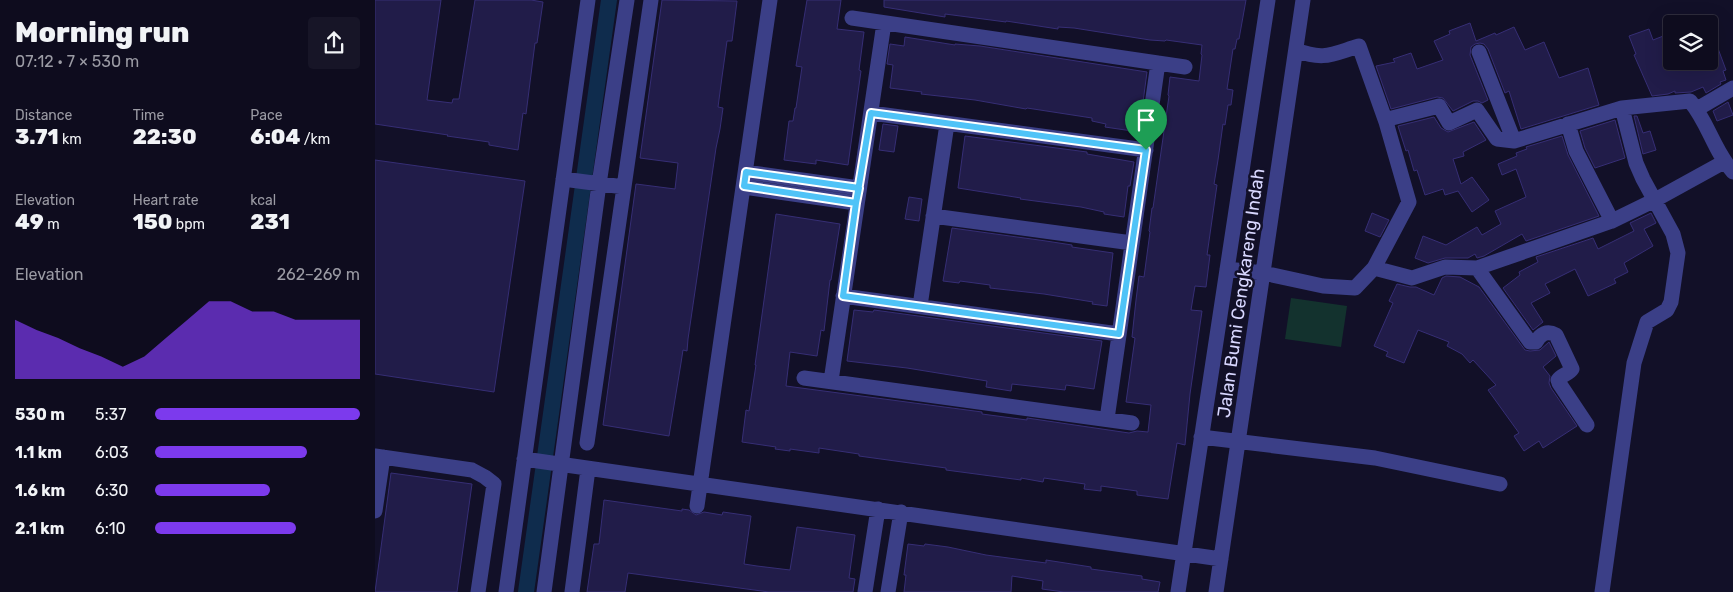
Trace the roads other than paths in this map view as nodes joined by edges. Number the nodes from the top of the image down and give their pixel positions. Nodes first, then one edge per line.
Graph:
1 (588, 0) edge
2 (627, 0) edge
3 (651, 0) edge
4 (770, 0) edge
5 (1268, 0) edge
6 (1303, 0) edge
7 (852, 18) dead end
8 (624, 20) junction
9 (648, 23) junction
10 (883, 23) junction
11 (1296, 50) junction
12 (1479, 52) dead end
13 (1158, 63) junction
14 (1185, 67) dead end
15 (1733, 88) edge
16 (1622, 108) junction
17 (1697, 109) junction
18 (871, 113) junction
19 (1386, 122) junction
20 (947, 124) junction
21 (1568, 124) junction
22 (1514, 141) junction
23 (1146, 150) junction
24 (1729, 167) edge
25 (745, 179) junction
26 (569, 180) junction
27 (596, 184) junction
28 (624, 188) junction
29 (858, 195) junction
30 (1655, 200) junction
31 (933, 216) junction
32 (1611, 221) junction
33 (1132, 243) junction
34 (1373, 268) junction
35 (1477, 268) junction
36 (1227, 269) junction
37 (1263, 273) junction
38 (843, 296) junction
39 (920, 306) junction
40 (1119, 334) junction
41 (803, 378) dead end
42 (831, 381) junction
43 (1107, 419) junction
44 (1132, 423) dead end
45 (1587, 425) dead end
46 (1201, 437) junction
47 (1238, 442) junction
48 (587, 443) dead end
49 (379, 457) edge
50 (529, 460) junction
51 (557, 464) junction
52 (588, 469) junction
53 (1500, 484) dead end
54 (700, 486) junction
55 (697, 506) dead end
56 (878, 509) junction
57 (375, 511) edge
58 (901, 512) junction
59 (1183, 553) junction
60 (549, 556) junction
61 (576, 559) junction
62 (1221, 559) junction
63 (478, 592) edge
64 (506, 592) edge
65 (544, 592) edge
66 (572, 592) edge
67 (865, 592) edge
68 (889, 592) edge
69 (1177, 592) edge
70 (1216, 592) edge
71 (1602, 592) edge

1 - 26 street
2 - 8 street
3 - 9 street
4 - 25 street
5 - 36 street
6 - 11 street, Jalan Bumi Cengkareng Indah
7 - 10 street
8 - 9 street
8 - 27 street
9 - 28 street
10 - 13 street
10 - 18 street
11 - 19 street
11 - 37 street, Jalan Bumi Cengkareng Indah
12 - 22 street
13 - 14 street
13 - 23 street
15 - 17 street
16 - 17 street
16 - 21 street
16 - 30 street
17 - 24 street
18 - 20 street
18 - 29 street
19 - 22 street
19 - 34 street
20 - 23 street
20 - 31 street
21 - 22 street
21 - 32 street
23 - 33 street
24 - 30 street
25 - 29 street
25 - 54 street
26 - 27 street
26 - 50 street
27 - 28 street
27 - 51 street
28 - 48 street
29 - 38 street
30 - 32 street
30 - 71 street
31 - 33 street
31 - 39 street
32 - 35 street
33 - 40 street
34 - 35 street
34 - 37 street
35 - 45 street
36 - 37 street
36 - 46 street
37 - 47 street, Jalan Bumi Cengkareng Indah
38 - 39 street
38 - 42 street
39 - 40 street
40 - 43 street
41 - 42 street
42 - 43 street
43 - 44 street
46 - 47 street
46 - 59 street
47 - 53 street
47 - 62 street, Jalan Bumi Cengkareng Indah
49 - 57 street
49 - 63 street
50 - 51 street
50 - 64 street
51 - 52 street
51 - 60 street
52 - 54 street
52 - 61 street
54 - 55 street
54 - 56 street
56 - 58 street
56 - 67 street
58 - 59 street
58 - 68 street
59 - 62 street
59 - 69 street
60 - 61 street
60 - 65 street
61 - 66 street
62 - 70 street, Jalan Bumi Cengkareng Indah

